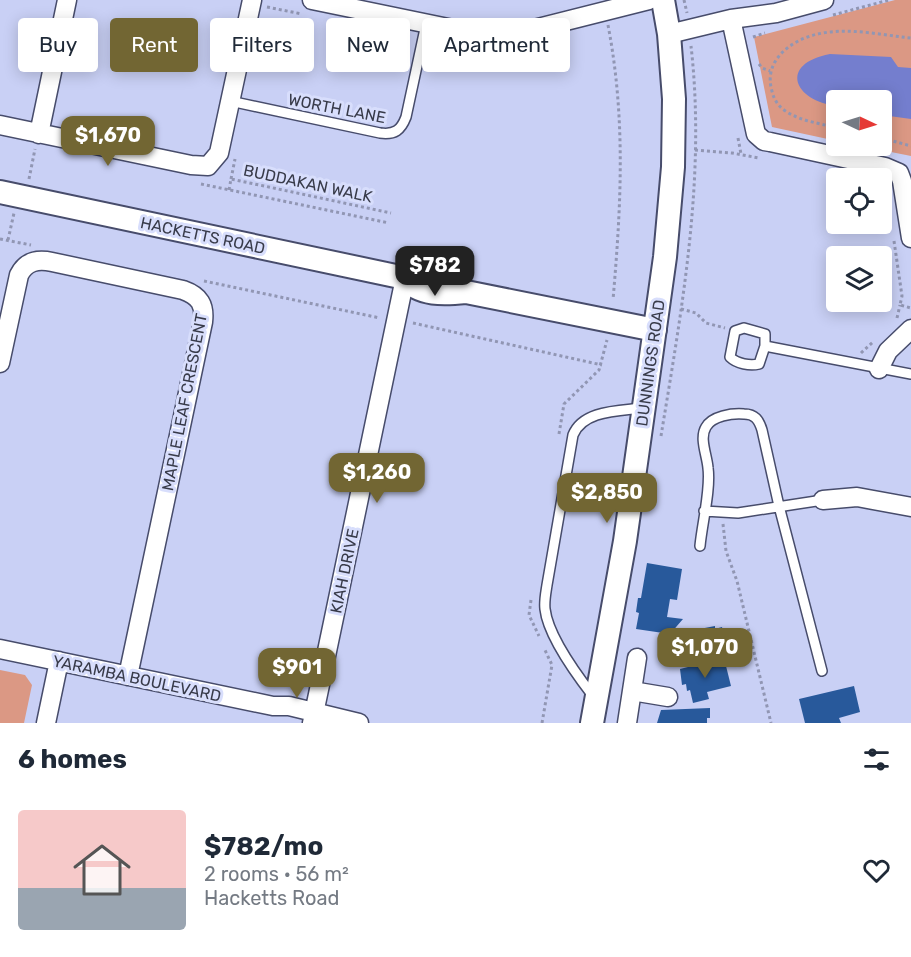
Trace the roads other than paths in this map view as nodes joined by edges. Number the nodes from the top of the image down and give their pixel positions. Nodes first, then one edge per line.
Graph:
1 (68, 0) edge
2 (649, 0) edge
3 (663, 0) edge
4 (260, 4) edge
5 (312, 8) edge
6 (828, 8) edge
7 (781, 13) edge
8 (570, 18) edge
9 (422, 23) edge
10 (733, 25) junction
11 (669, 40) junction
12 (422, 43) edge
13 (230, 101) junction
14 (0, 126) edge
15 (39, 134) junction
16 (0, 192) edge
17 (902, 238) edge
18 (405, 278) junction
19 (911, 329) edge
20 (655, 330) junction
21 (765, 346) junction
22 (0, 363) edge
23 (879, 369) junction
24 (911, 374) edge
25 (643, 408) junction
26 (823, 500) joint
27 (779, 506) junction
28 (911, 507) edge
29 (704, 512) junction
30 (700, 546) dead end
31 (0, 649) edge
32 (637, 657) dead end
33 (59, 661) junction
34 (822, 671) dead end
35 (129, 676) junction
36 (632, 691) junction
37 (668, 697) dead end
38 (596, 701) junction
39 (310, 719) edge
40 (46, 723) edge
41 (359, 723) edge
42 (592, 723) edge
43 (627, 723) edge

1 - 15 street
2 - 8 street
3 - 11 street, DUNNINGS ROAD
4 - 13 street
5 - 9 street
6 - 7 street
7 - 10 street
10 - 11 street
10 - 17 street
11 - 20 street, DUNNINGS ROAD
12 - 13 lane, WORTH LANE
13 - 15 street
14 - 15 street
16 - 18 street, HACKETTS ROAD
18 - 20 street, HACKETTS ROAD
18 - 39 street, KIAH DRIVE
19 - 23 street
20 - 25 street, DUNNINGS ROAD
21 - 21 lane
21 - 23 lane
22 - 35 street, MAPLE LEAF CRESCENT
23 - 24 lane
25 - 38 street, DUNNINGS ROAD
25 - 38 lane
26 - 27 lane
26 - 28 street
27 - 29 lane
27 - 29 lane
27 - 34 lane
29 - 30 lane
31 - 33 street, YARAMBA BOULEVARD
32 - 36 street
33 - 35 street, YARAMBA BOULEVARD
33 - 40 street
35 - 39 street, YARAMBA BOULEVARD
36 - 37 street
36 - 43 street
38 - 42 street, DUNNINGS ROAD
39 - 41 street, YARAMBA BOULEVARD

